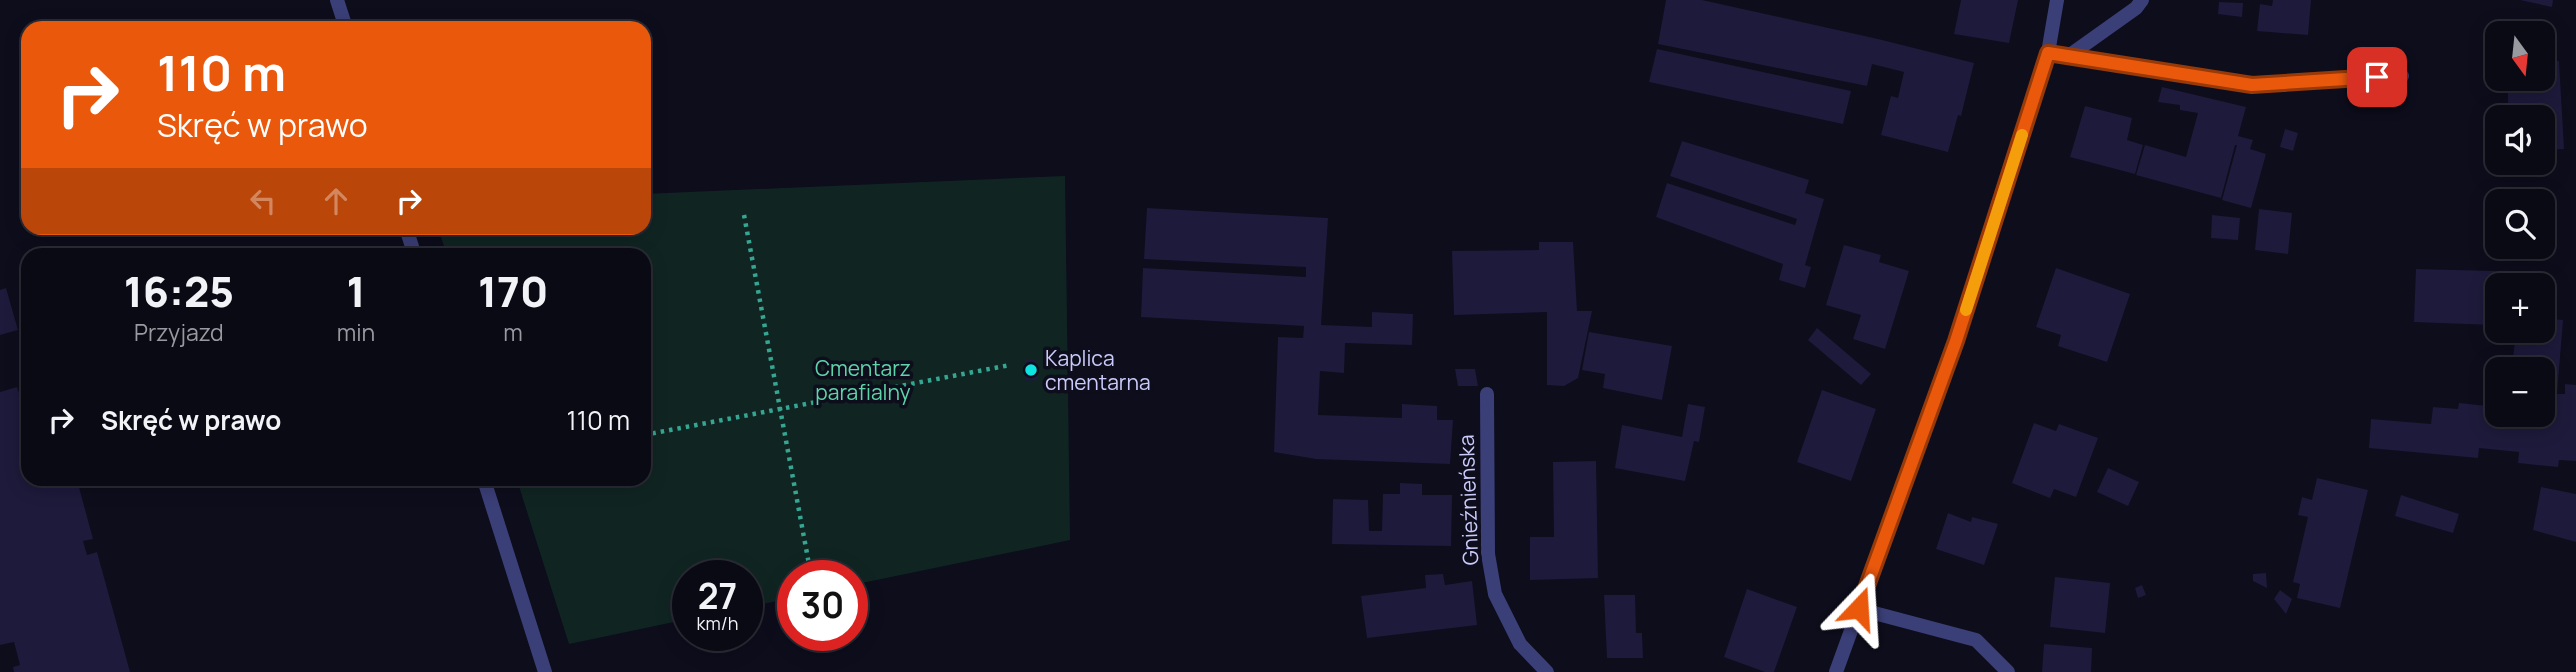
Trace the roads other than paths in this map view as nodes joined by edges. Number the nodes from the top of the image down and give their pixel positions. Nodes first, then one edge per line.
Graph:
1 (337, 0) edge
2 (2057, 0) edge
3 (2142, 0) edge
4 (344, 21) edge
5 (2048, 53) junction
6 (2070, 55) junction
7 (2402, 76) dead end
8 (1487, 394) dead end
9 (486, 486) edge
10 (1859, 608) junction
11 (545, 672) edge
12 (1547, 672) edge
13 (1836, 672) edge
14 (2008, 672) edge

1 - 4 street
2 - 5 street
3 - 6 street
5 - 6 street
5 - 10 street
6 - 7 street
8 - 12 street, Gnieźnieńska
9 - 11 street
10 - 13 street
10 - 14 street

